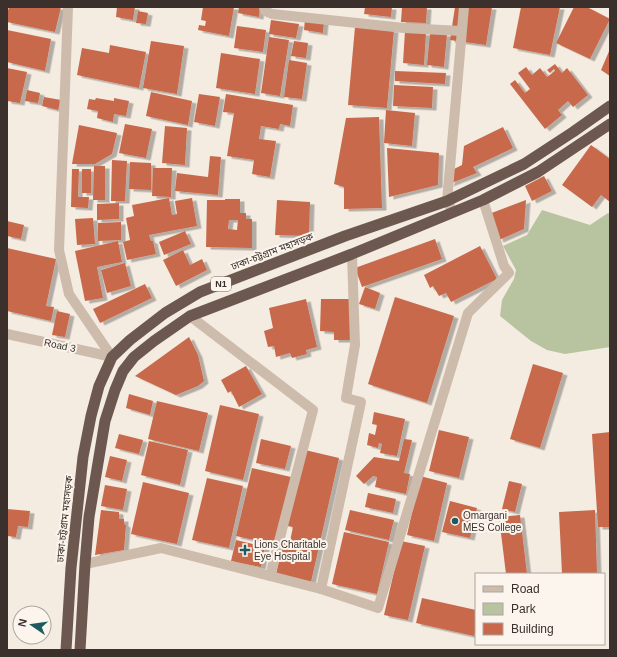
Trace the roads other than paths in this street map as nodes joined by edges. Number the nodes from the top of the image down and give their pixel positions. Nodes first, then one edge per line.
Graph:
1 (68, 7) edge
2 (264, 7) edge
3 (464, 7) edge
4 (461, 31) junction
5 (610, 106) edge
6 (610, 124) edge
7 (483, 200) junction
8 (447, 201) junction
9 (453, 212) junction
10 (352, 254) junction
11 (190, 316) junction
12 (7, 334) edge
13 (112, 358) junction
14 (85, 564) junction
15 (270, 576) junction
16 (322, 590) junction
17 (66, 650) edge
18 (80, 650) edge

1 - 13 street
2 - 4 street
3 - 4 street
4 - 8 street
5 - 8 highway, ঢাকা-চট্টগ্রাম মহাসড়ক / N1
6 - 7 highway, N1
7 - 9 highway, N1
7 - 16 street
8 - 9 street
8 - 13 highway, ঢাকা-চট্টগ্রাম মহাসড়ক / N1
9 - 10 highway, N1
10 - 11 highway, N1
10 - 16 street
11 - 14 highway, N1
11 - 15 street
12 - 13 street, Road 3
13 - 17 highway, ঢাকা-চট্টগ্রাম মহাসড়ক / N1
14 - 15 street
14 - 18 highway, N1
15 - 16 street

